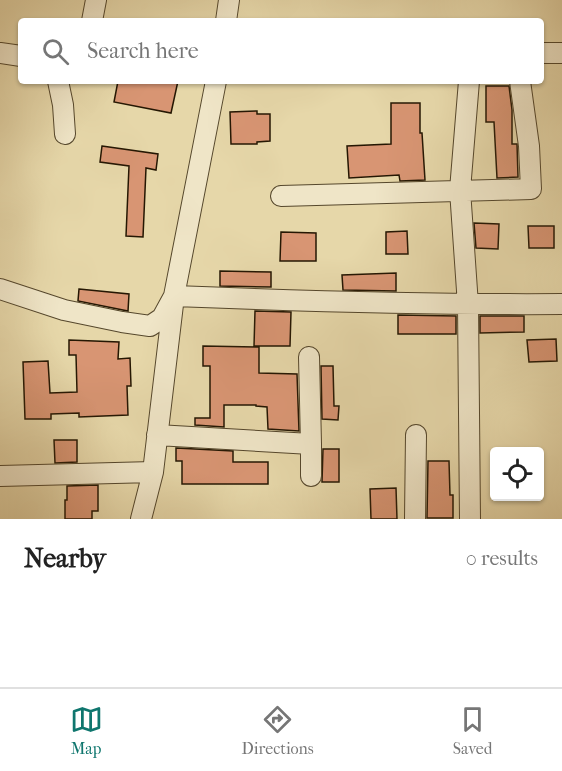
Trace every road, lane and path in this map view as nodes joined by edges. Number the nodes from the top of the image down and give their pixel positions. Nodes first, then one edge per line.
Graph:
1 (96, 0) edge
2 (229, 0) edge
3 (93, 18) edge
4 (226, 18) edge
5 (544, 53) edge
6 (562, 53) edge
7 (0, 54) edge
8 (18, 56) edge
9 (59, 84) edge
10 (215, 84) edge
11 (469, 84) edge
12 (520, 84) edge
13 (66, 134) dead end
14 (460, 190) junction
15 (281, 196) dead end
16 (0, 289) edge
17 (174, 296) junction
18 (562, 304) edge
19 (468, 305) junction
20 (309, 357) dead end
21 (157, 435) junction
22 (416, 435) dead end
23 (311, 444) junction
24 (153, 472) junction
25 (0, 476) edge
26 (311, 476) dead end
27 (141, 519) edge
28 (415, 519) edge
29 (470, 519) edge

1 - 3 street
2 - 4 street
5 - 6 street
7 - 8 street
9 - 13 street
10 - 17 street
11 - 14 street
12 - 14 street
14 - 15 street
14 - 19 street
16 - 17 street
17 - 19 street
17 - 21 street
18 - 19 street
19 - 29 street
20 - 23 street
21 - 23 street
21 - 24 street
22 - 28 street
23 - 26 street
24 - 25 street
24 - 27 street

